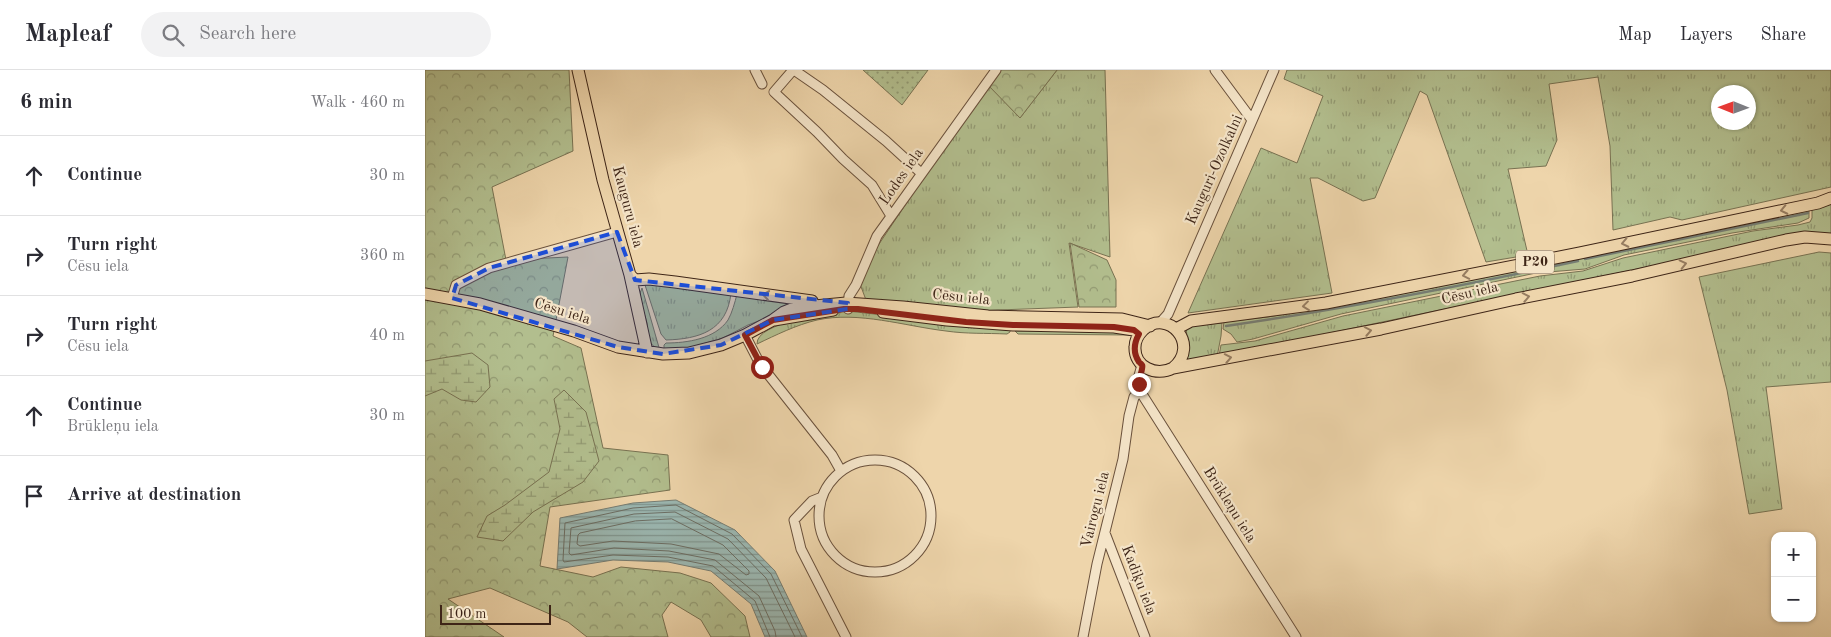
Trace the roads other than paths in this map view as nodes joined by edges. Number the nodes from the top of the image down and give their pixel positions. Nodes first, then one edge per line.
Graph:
1 (578, 70) edge
2 (755, 70) edge
3 (793, 70) edge
4 (996, 70) edge
5 (1215, 70) edge
6 (1274, 70) edge
7 (761, 84) dead end
8 (1252, 120) junction
9 (921, 173) junction
10 (1831, 198) edge
11 (891, 216) junction
12 (617, 232) junction
13 (1831, 239) edge
14 (630, 275) junction
15 (425, 294) edge
16 (452, 298) junction
17 (832, 304) junction
18 (848, 306) junction
19 (773, 320) junction
20 (1164, 326) junction
21 (1139, 334) junction
22 (745, 335) junction
23 (647, 352) junction
24 (1147, 368) junction
25 (1173, 368) junction
26 (1139, 390) junction
27 (841, 471) junction
28 (822, 497) junction
29 (1105, 532) junction
30 (846, 637) edge
31 (1083, 637) edge
32 (1145, 637) edge
33 (1296, 637) edge

1 - 12 main road, Kauguru iela
2 - 7 street
3 - 9 street
3 - 11 street
4 - 9 street, Lodes iela
5 - 8 street
6 - 8 street, Kauguri-Ozolkalni
8 - 20 street, Kauguri-Ozolkalni
9 - 11 street, Lodes iela
10 -> 20 main road, Cēsu iela / P20
11 - 18 street, Lodes iela
12 - 14 main road, Kauguru iela
12 - 16 street
25 -> 13 main road, Cēsu iela / P20
17 -> 14 main road
14 - 23 main road, Kauguru iela
15 - 16 main road, Cēsu iela
16 - 23 main road, Cēsu iela
17 - 18 main road, Cēsu iela
17 - 19 main road, Cēsu iela
18 - 19 main road, Cēsu iela
18 - 20 main road, Cēsu iela
18 - 21 main road, Cēsu iela
19 - 22 main road, Cēsu iela
20 - 21 main road, Cēsu iela
20 - 25 main road
21 - 24 main road
22 - 23 main road, Cēsu iela
22 - 27 street
24 - 25 main road, Cēsu iela
24 - 26 street
26 - 29 street, Vairogu iela
26 - 33 street, Brūkleņu iela
27 - 28 street
27 - 28 street
28 - 30 street
29 - 31 street, Vairogu iela
29 - 32 street, Kadiķu iela

